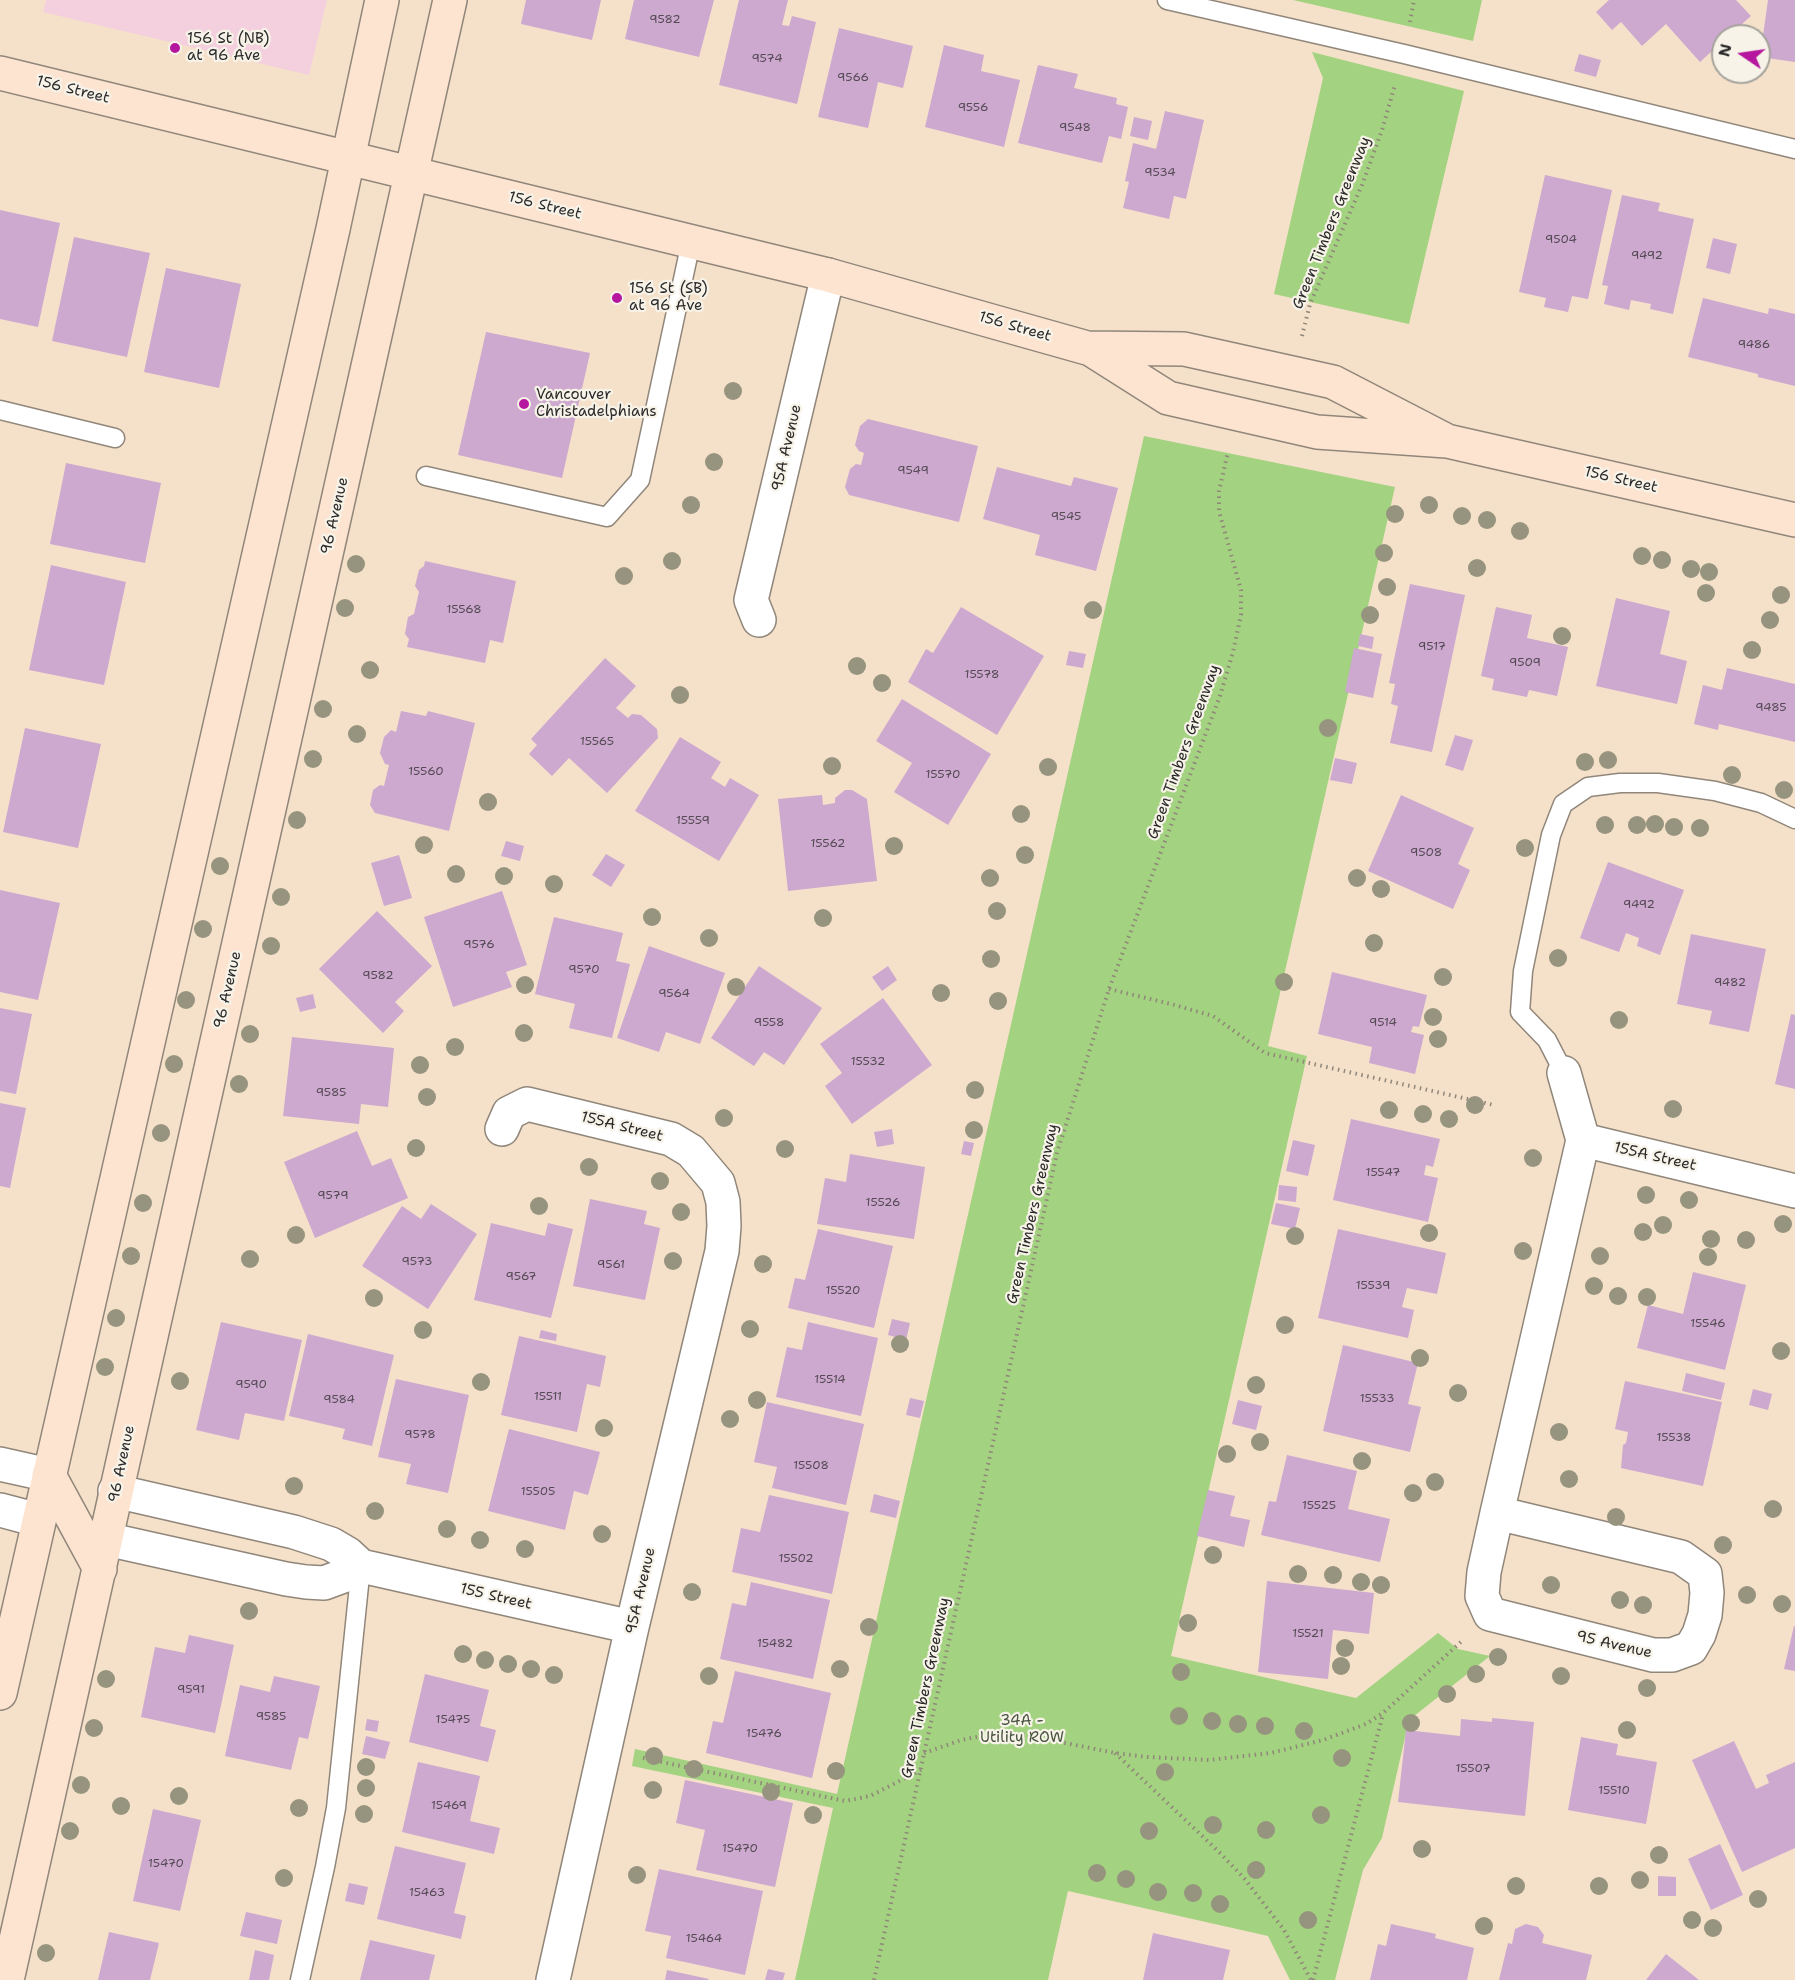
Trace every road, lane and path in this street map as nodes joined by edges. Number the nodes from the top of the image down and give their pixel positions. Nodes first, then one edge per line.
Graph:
1 (382, 0) edge
2 (450, 0) edge
3 (1167, 0) edge
4 (1414, 0) edge
5 (1409, 28) dead end
6 (0, 73) edge
7 (1397, 79) dead end
8 (1795, 149) edge
9 (348, 158) junction
10 (413, 173) junction
11 (691, 242) junction
12 (828, 275) junction
13 (1300, 342) dead end
14 (1087, 348) junction
15 (0, 410) edge
16 (115, 438) dead end
17 (1447, 441) junction
18 (1229, 446) dead end
19 (426, 476) dead end
20 (1795, 520) edge
21 (759, 620) dead end
22 (1795, 819) edge
23 (1109, 989) junction
24 (1564, 1072) joint
25 (1494, 1104) dead end
26 (502, 1130) dead end
27 (1583, 1140) junction
28 (1795, 1191) edge
29 (723, 1202) joint
30 (0, 1464) edge
31 (49, 1475) junction
32 (115, 1491) junction
33 (0, 1510) edge
34 (1497, 1513) junction
35 (38, 1520) junction
36 (103, 1554) junction
37 (361, 1566) junction
38 (632, 1627) junction
39 (1465, 1637) dead end
40 (0, 1693) edge
41 (1383, 1713) junction
42 (1115, 1753) junction
43 (924, 1754) junction
44 (637, 1757) dead end
45 (921, 1770) junction
46 (7, 1980) edge
47 (300, 1980) edge
48 (553, 1980) edge
49 (874, 1980) edge
50 (1312, 1980) edge

1 - 9 main road
2 - 10 main road, 96 Avenue
3 - 8 lane
4 - 5 path
6 - 9 main road, 156 Street
7 - 13 path, Green Timbers Greenway
9 - 10 main road, 156 Street
9 - 31 main road
10 - 11 main road, 156 Street
10 - 32 main road, 96 Avenue
11 - 12 main road, 156 Street
11 - 19 lane
12 - 14 main road, 156 Street
12 - 21 street, 95A Avenue
14 - 17 main road, 156 Street
14 - 17 main road, 156 Street
15 - 16 lane
17 - 20 main road, 156 Street
18 - 23 path, Green Timbers Greenway
22 - 24 lane
23 - 25 path
23 - 43 path, Green Timbers Greenway
24 - 27 street
26 - 29 street, 155A Street
27 - 28 street, 155A Street
27 - 34 street, 95 Avenue
29 - 38 street, 95A Avenue
30 - 31 street
31 - 35 main road
31 - 36 main road
32 - 36 main road, 96 Avenue
32 - 37 street, 155 Street
33 - 35 street
34 - 34 street, 95 Avenue
35 - 40 main road
36 - 37 street
36 - 46 main road, 96 Avenue
37 - 38 street, 155 Street
37 - 47 lane
38 - 48 street, 95A Avenue
39 - 41 path
41 - 42 path
41 - 50 path
42 - 43 path
42 - 50 path
43 - 45 path, Green Timbers Greenway
44 - 45 path
45 - 49 path, Green Timbers Greenway

